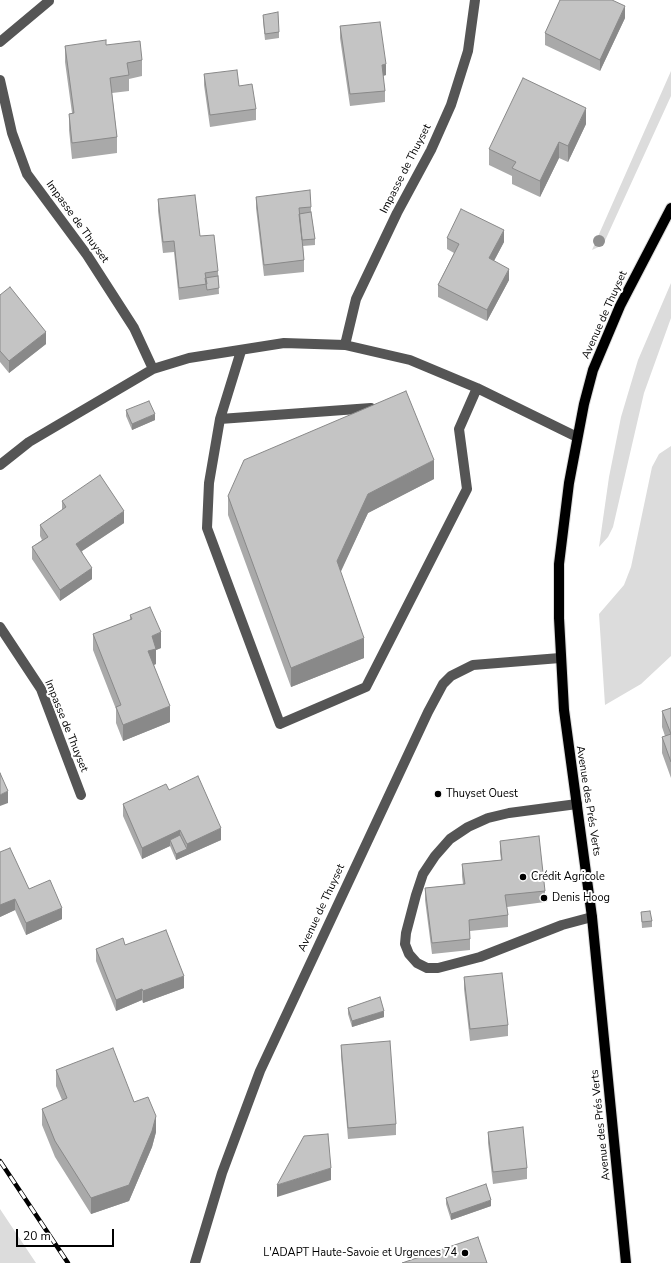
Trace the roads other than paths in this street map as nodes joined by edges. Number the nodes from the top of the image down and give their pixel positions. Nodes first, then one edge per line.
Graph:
1 (475, 0) edge
2 (49, 1) dead end
3 (0, 42) edge
4 (0, 80) edge
5 (671, 208) edge
6 (344, 345) junction
7 (241, 351) junction
8 (153, 370) junction
9 (477, 388) junction
10 (371, 408) edge
11 (220, 419) junction
12 (577, 437) junction
13 (0, 465) edge
14 (0, 627) edge
15 (560, 658) junction
16 (81, 795) dead end
17 (577, 804) junction
18 (592, 917) junction
19 (195, 1263) edge
20 (626, 1263) edge

1 - 6 street, Impasse de Thuyset
2 - 3 street
4 - 8 street, Impasse de Thuyset
5 - 12 main road, Avenue de Thuyset
6 - 7 street
6 - 9 street
7 - 8 street
7 - 11 street
8 - 13 street
9 - 11 street
9 - 12 street
10 - 11 street
12 - 15 main road, Avenue des Prés Verts
14 - 16 street, Impasse de Thuyset
15 - 17 main road, Avenue des Prés Verts
15 - 19 street, Avenue de Thuyset
17 - 18 main road, Avenue des Prés Verts
17 - 18 street
18 - 20 main road, Avenue des Prés Verts

